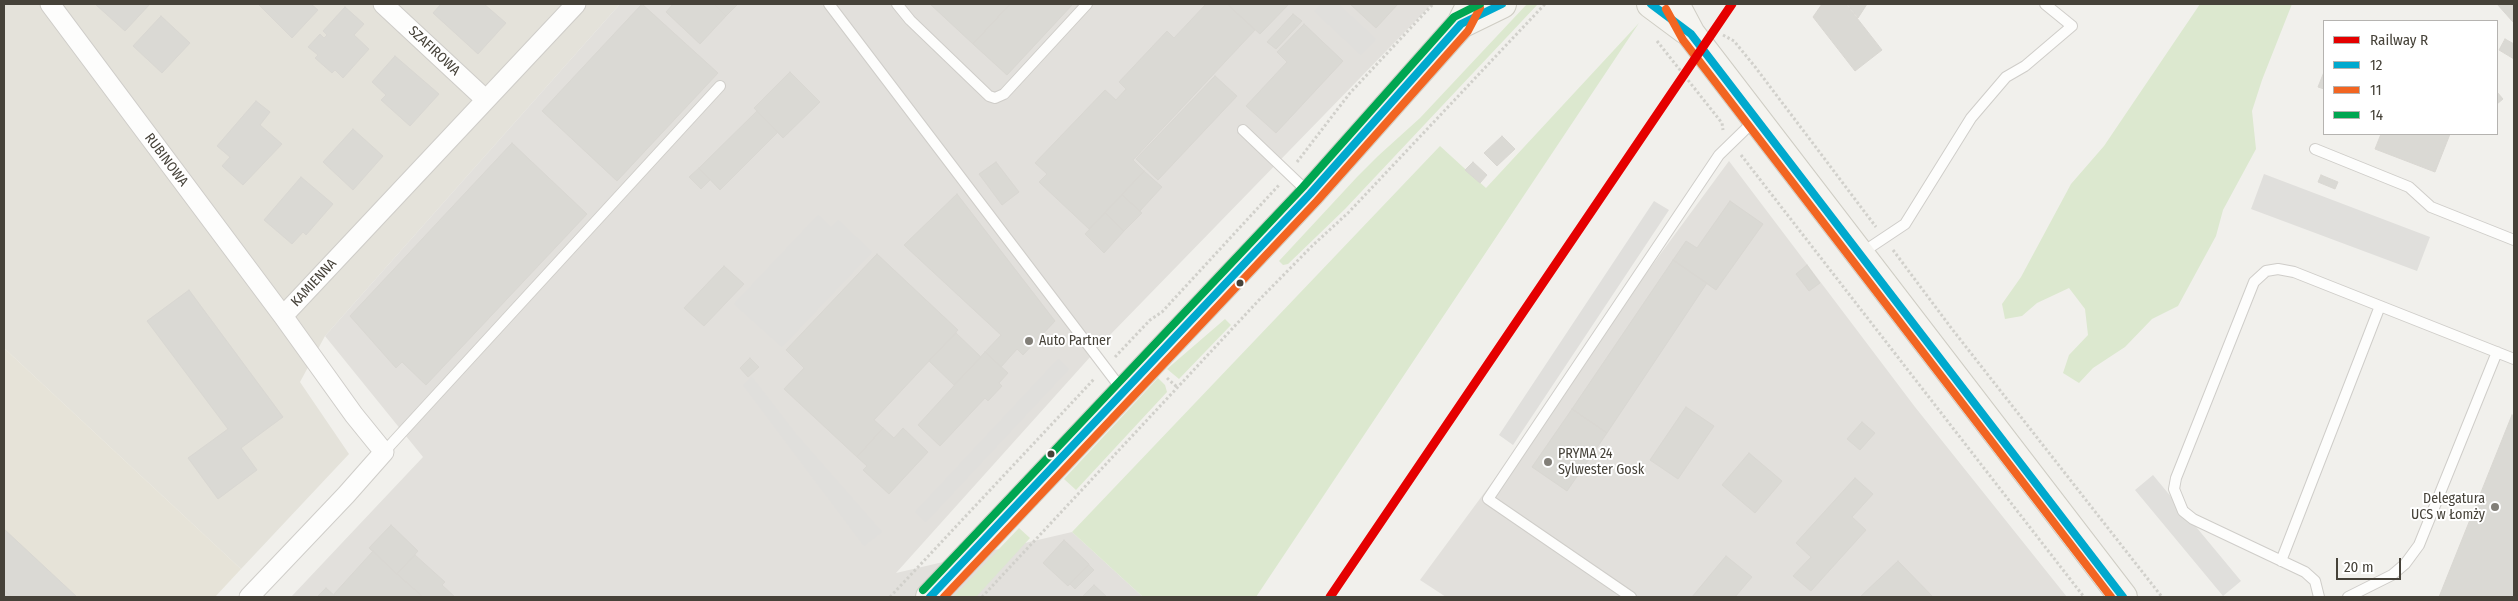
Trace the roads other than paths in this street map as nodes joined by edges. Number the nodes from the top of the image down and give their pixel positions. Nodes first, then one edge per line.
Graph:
1 (50, 4) edge
2 (383, 4) edge
3 (576, 4) edge
4 (829, 4) edge
5 (897, 4) edge
6 (1087, 4) edge
7 (1502, 4) edge
8 (1651, 4) edge
9 (1675, 4) edge
10 (2045, 4) edge
11 (1466, 14) edge
12 (1691, 34) junction
13 (720, 86) dead end
14 (485, 99) junction
15 (1757, 118) junction
16 (1243, 130) dead end
17 (2315, 149) dead end
18 (1310, 194) junction
19 (2514, 240) edge
20 (1860, 254) junction
21 (2380, 306) junction
22 (283, 316) junction
23 (2496, 352) junction
24 (2514, 359) edge
25 (1123, 391) junction
26 (384, 452) junction
27 (2281, 561) junction
28 (249, 597) edge
29 (930, 597) edge
30 (1631, 597) edge
31 (2123, 597) edge
32 (2318, 597) edge
33 (2348, 597) edge

1 - 22 street, RUBINOWA
2 - 14 street, SZAFIROWA
3 - 14 street, KAMIENNA
4 - 25 lane
5 - 6 lane
7 - 11 main road
8 - 12 main road
9 - 12 main road
10 - 20 lane
11 - 18 main road
12 - 15 main road
13 - 26 lane
14 - 22 street, KAMIENNA
15 - 20 main road
15 - 30 lane
16 - 18 lane
17 - 19 lane
18 - 25 main road
20 - 31 main road
21 - 23 lane
21 - 27 lane
21 - 27 lane
22 - 26 street, KAMIENNA
23 - 24 lane
23 - 33 lane
25 - 29 main road
26 - 28 street
27 - 32 lane

